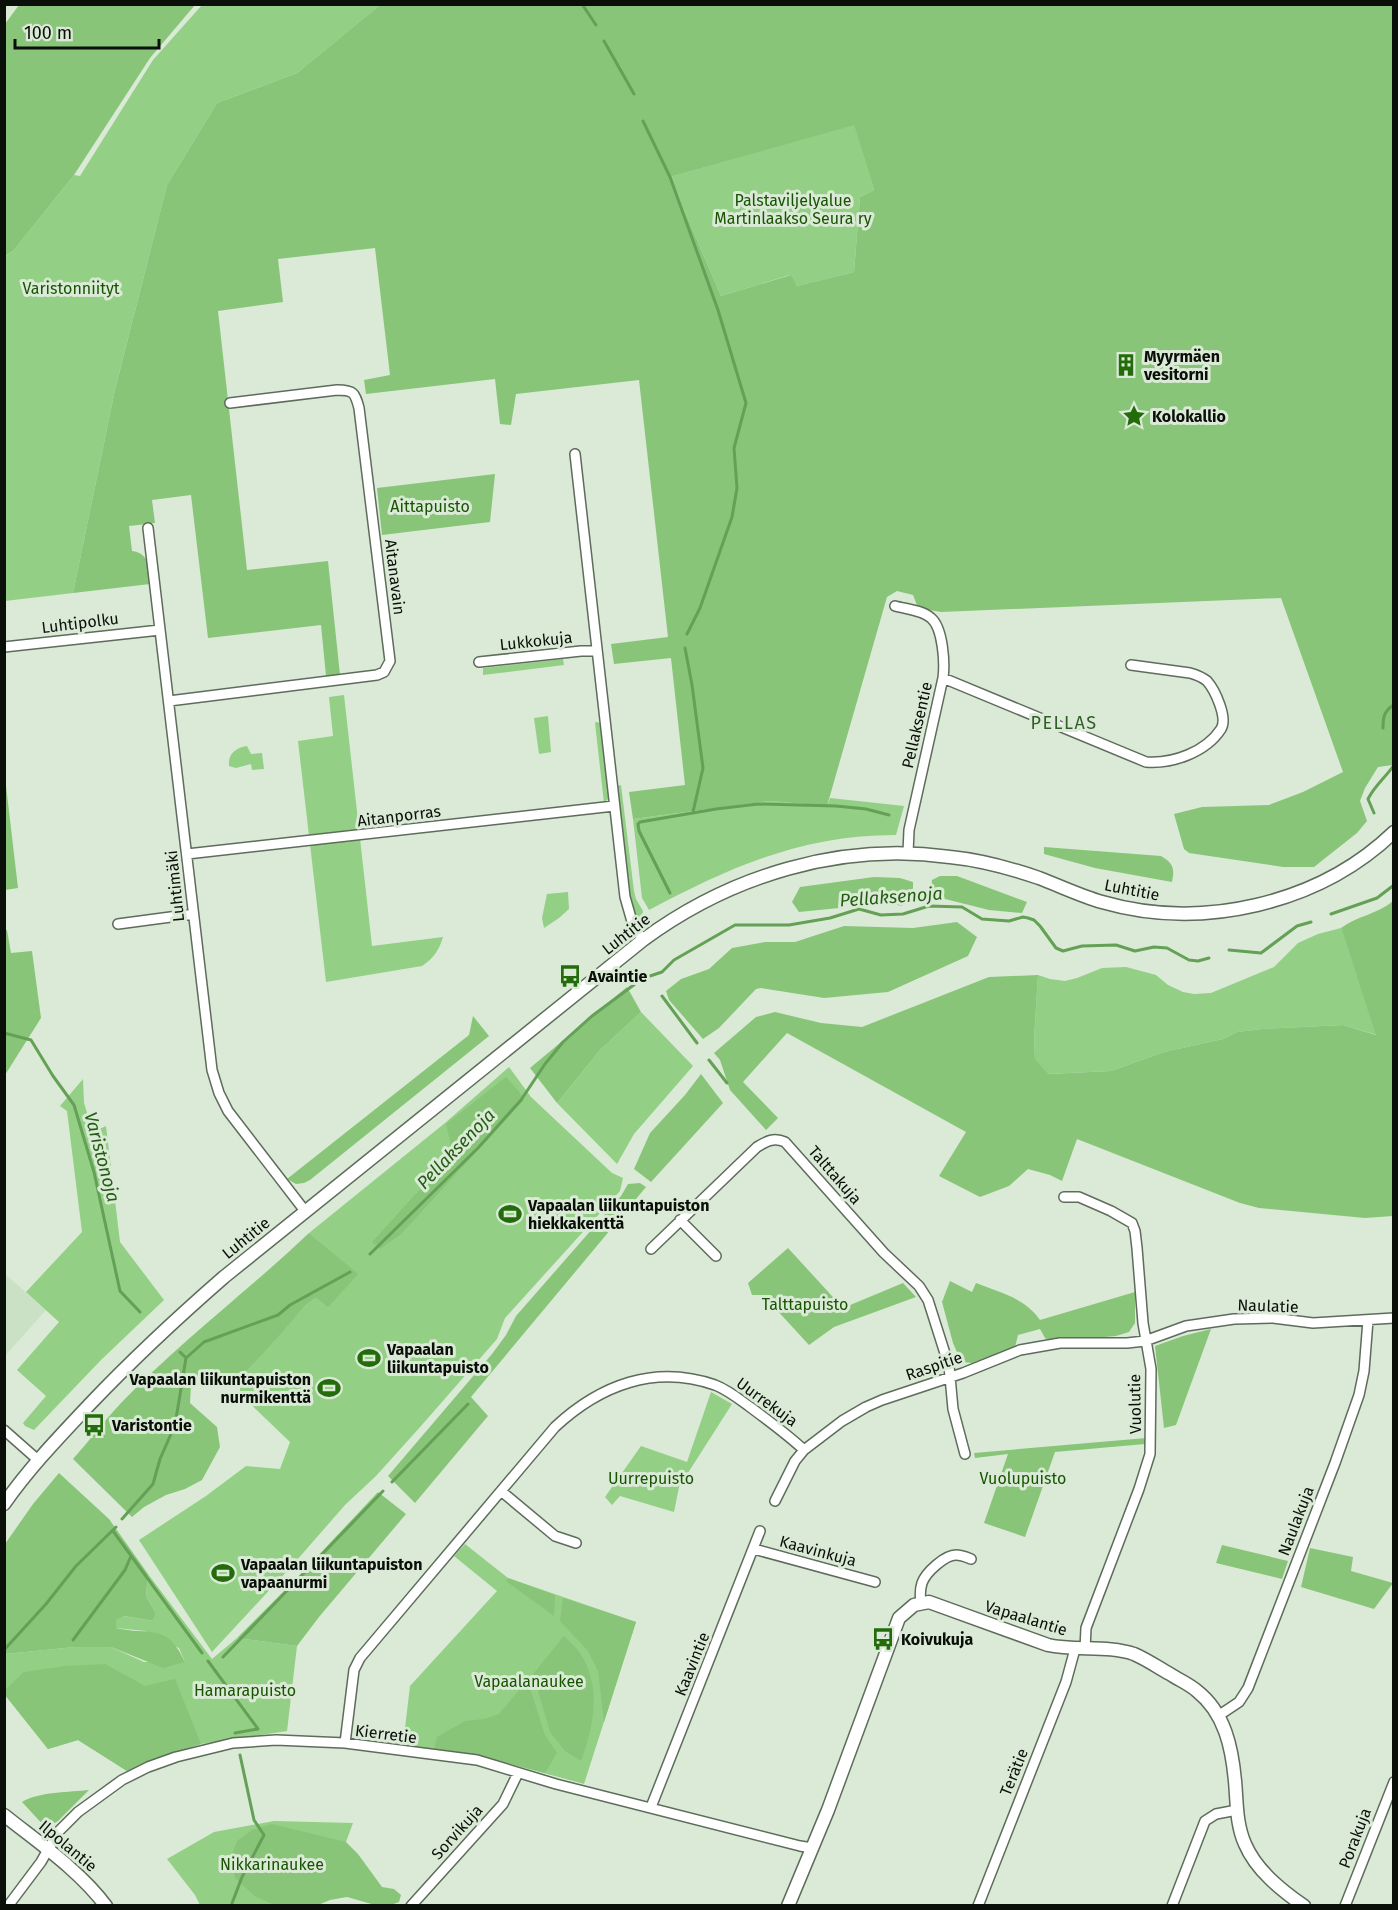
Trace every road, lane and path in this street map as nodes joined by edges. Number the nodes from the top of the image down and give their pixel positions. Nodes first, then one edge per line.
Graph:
1 (230, 404) dead end
2 (574, 454) dead end
3 (148, 528) dead end
4 (895, 606) dead end
5 (160, 630) junction
6 (4, 647) edge
7 (597, 651) junction
8 (479, 662) dead end
9 (1131, 665) dead end
10 (943, 678) junction
11 (169, 701) junction
12 (614, 806) junction
13 (1394, 832) edge
14 (908, 853) junction
15 (187, 854) junction
16 (193, 914) junction
17 (118, 924) dead end
18 (643, 940) junction
19 (1064, 1197) dead end
20 (305, 1211) junction
21 (680, 1220) junction
22 (651, 1249) dead end
23 (716, 1256) dead end
24 (1394, 1318) edge
25 (1368, 1320) junction
26 (1145, 1341) junction
27 (951, 1377) junction
28 (4, 1430) edge
29 (804, 1450) junction
30 (965, 1454) dead end
31 (38, 1460) junction
32 (501, 1491) junction
33 (775, 1501) dead end
34 (4, 1504) edge
35 (760, 1531) dead end
36 (576, 1543) dead end
37 (754, 1549) junction
38 (971, 1559) dead end
39 (874, 1582) dead end
40 (921, 1603) junction
41 (1080, 1649) junction
42 (1218, 1716) junction
43 (345, 1743) junction
44 (518, 1773) junction
45 (1394, 1782) edge
46 (651, 1807) junction
47 (1237, 1810) junction
48 (4, 1815) edge
49 (812, 1848) junction
50 (48, 1849) junction
51 (8, 1905) edge
52 (106, 1905) edge
53 (411, 1905) edge
54 (788, 1905) edge
55 (978, 1905) edge
56 (1172, 1905) edge
57 (1304, 1905) edge
58 (1345, 1905) edge

1 - 11 street, Aitanavain
2 - 7 street
3 - 5 street, Luhtimäki
4 - 10 street
5 - 6 street, Luhtipolku
5 - 11 street, Luhtimäki
7 - 8 street, Lukkokuja
7 - 12 street
9 - 10 street, Pellaksentie
10 - 14 street, Pellaksentie
11 - 15 street, Luhtimäki
12 - 15 street, Aitanporras
12 - 18 street
13 - 14 street, Luhtitie
14 - 18 street, Luhtitie
15 - 16 street, Luhtimäki
16 - 17 street
16 - 20 street, Luhtimäki
18 - 20 street, Luhtitie
19 - 26 street, Vuolutie
20 - 31 street, Luhtitie
21 - 22 street, Talttakuja
21 - 23 street
21 - 27 street, Talttakuja
24 - 25 street, Naulatie
25 - 26 street, Naulatie
25 - 42 street, Naulakuja
26 - 27 street, Raspitie
26 - 41 street, Vuolutie
27 - 29 street, Raspitie
27 - 30 street, Talttakuja
28 - 31 street
29 - 32 street, Uurrekuja
29 - 33 street, Raspitie
31 - 34 street, Luhtitie
32 - 36 street
32 - 43 street, Uurrekuja
35 - 37 street, Kaavintie
37 - 39 street, Kaavinkuja
37 - 46 street, Kaavintie
38 - 40 street
40 - 41 street, Vapaalantie
40 - 49 street
41 - 42 street, Vapaalantie
41 - 55 street, Terätie
42 - 47 street, Vapaalantie
43 - 44 street, Kierretie
43 - 50 street, Kierretie
44 - 46 street, Kierretie
44 - 53 street, Sorvikuja
45 - 58 street, Porakuja
46 - 49 street, Kierretie
47 - 56 street
47 - 57 street, Vapaalantie
48 - 50 street, Ilpolantie
49 - 54 street
50 - 51 street, Kierretie
50 - 52 street, Ilpolantie

